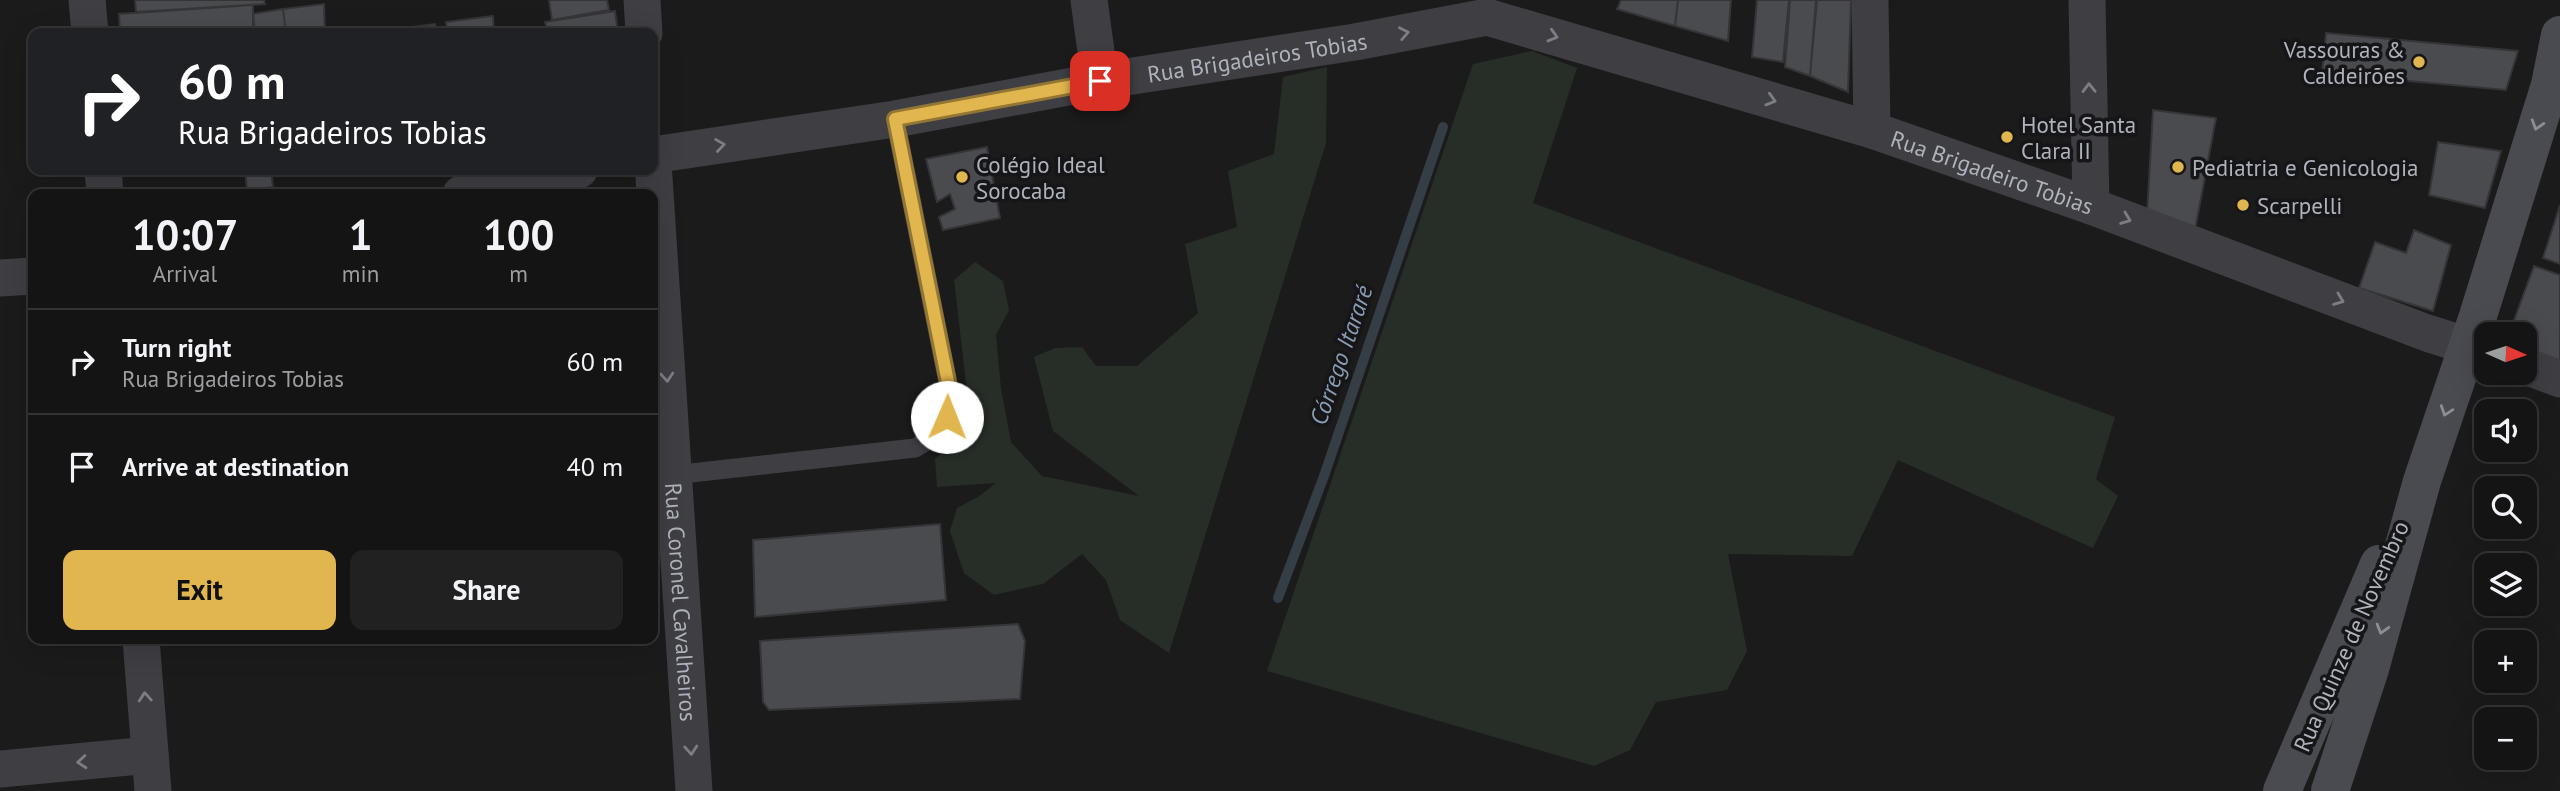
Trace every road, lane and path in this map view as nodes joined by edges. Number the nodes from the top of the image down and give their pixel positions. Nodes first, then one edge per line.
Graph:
1 (87, 0) edge
2 (642, 0) edge
3 (1089, 0) edge
4 (1870, 0) edge
5 (2087, 0) edge
6 (1487, 17) joint
7 (90, 28) edge
8 (644, 28) edge
9 (2560, 35) edge
10 (1100, 81) junction
11 (895, 119) junction
12 (1872, 130) junction
13 (658, 154) edge
14 (554, 175) edge
15 (486, 189) edge
16 (2091, 205) junction
17 (658, 240) edge
18 (28, 276) edge
19 (0, 278) edge
20 (2484, 322) edge
21 (2474, 348) edge
22 (2474, 356) edge
23 (2538, 371) edge
24 (2560, 379) edge
25 (673, 475) junction
26 (2422, 481) junction
27 (141, 644) edge
28 (150, 755) junction
29 (0, 769) edge
30 (153, 791) edge
31 (694, 791) edge
32 (2282, 791) edge
33 (2330, 791) edge

1 - 7 street
2 - 8 street
3 - 10 street
4 - 12 street
16 -> 5 street
10 -> 6 street, Rua Brigadeiros Tobias
6 -> 12 street, Rua Brigadeiro Tobias
9 -> 20 main road, Rua Quinze de Novembro
10 - 11 street, Rua Brigadeiros Tobias
13 -> 11 street, Rua Brigadeiros Tobias
11 - 25 lane
12 - 16 street, Rua Brigadeiro Tobias
14 - 15 street
16 -> 21 street, Rua Brigadeiro Tobias
17 -> 25 street, Rua Coronel Cavalheiros
18 - 19 street
22 -> 26 main road, Rua Quinze de Novembro
23 - 24 street
25 -> 31 street, Rua Coronel Cavalheiros
26 - 32 main road, Rua Quinze de Novembro
26 -> 33 main road, Rua Quinze de Novembro
28 -> 27 street
28 -> 29 street
28 - 30 street

